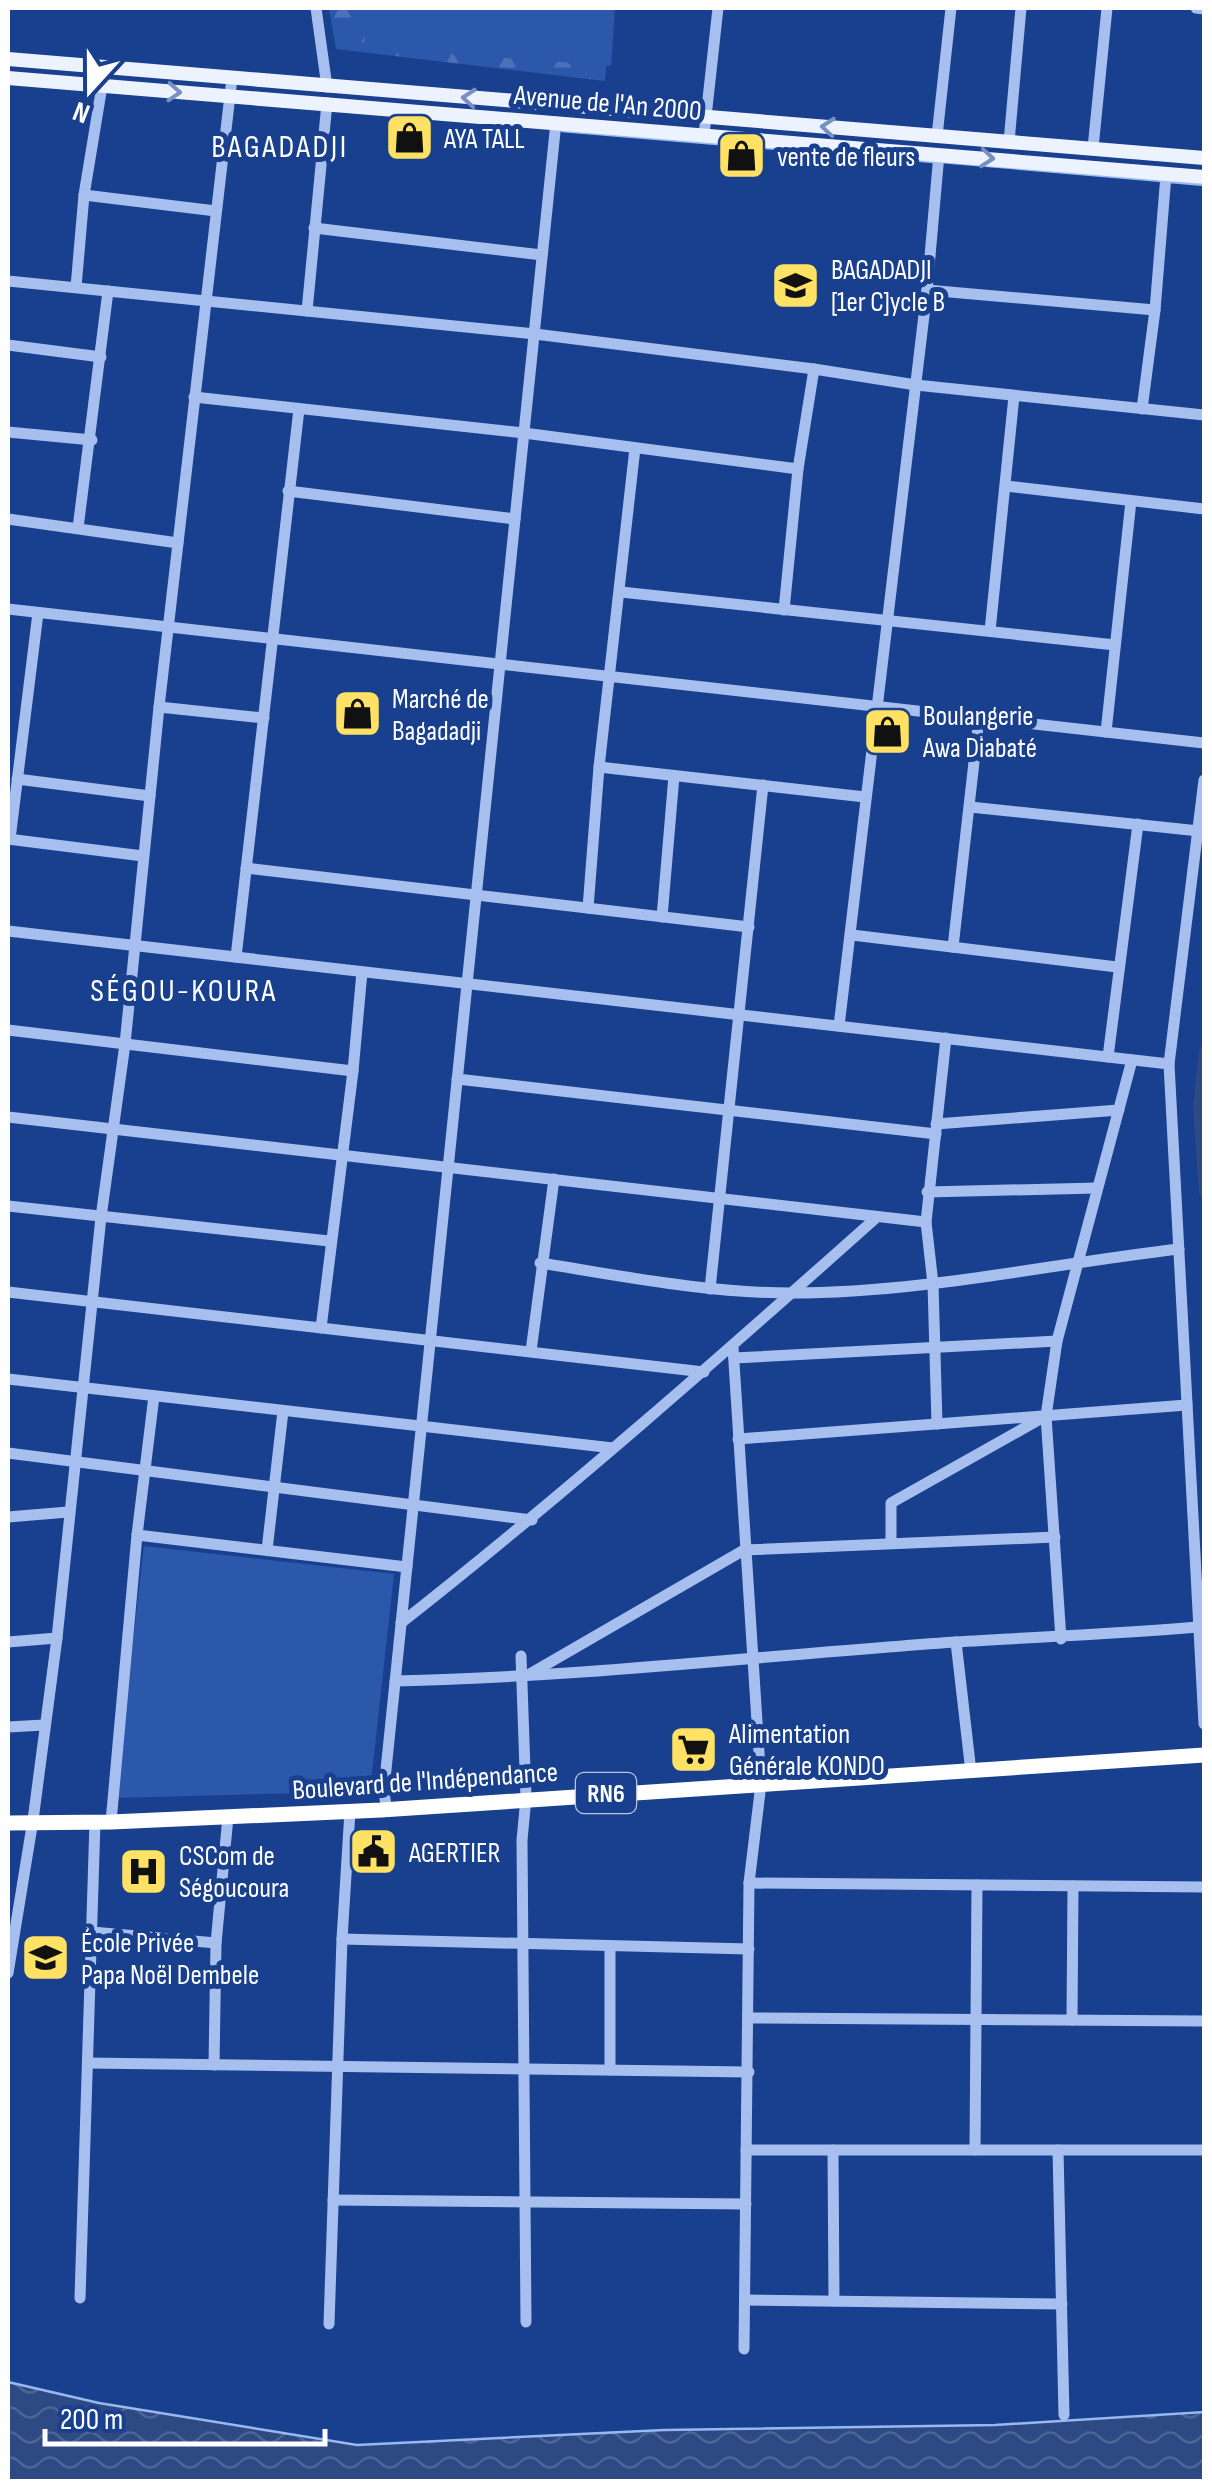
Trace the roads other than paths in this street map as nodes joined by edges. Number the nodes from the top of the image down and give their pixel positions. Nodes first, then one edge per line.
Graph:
1 (316, 8) edge
2 (718, 8) edge
3 (951, 8) edge
4 (1021, 8) edge
5 (1108, 8) edge
6 (1196, 8) edge
7 (1204, 8) edge
8 (8, 59) edge
9 (8, 78) edge
10 (232, 78) junction
11 (102, 86) junction
12 (327, 87) junction
13 (229, 96) junction
14 (327, 103) junction
15 (706, 117) junction
16 (556, 122) junction
17 (704, 135) junction
18 (937, 136) junction
19 (1009, 142) junction
20 (1093, 148) junction
21 (939, 154) junction
22 (1204, 158) edge
23 (1166, 175) junction
24 (1204, 178) edge
25 (84, 195) junction
26 (216, 211) junction
27 (314, 228) junction
28 (542, 254) junction
29 (8, 280) edge
30 (76, 288) junction
31 (927, 290) junction
32 (108, 291) junction
33 (208, 300) junction
34 (1155, 310) junction
35 (307, 311) junction
36 (535, 334) junction
37 (8, 345) edge
38 (101, 357) junction
39 (814, 368) junction
40 (916, 385) junction
41 (1014, 396) junction
42 (194, 397) junction
43 (299, 408) junction
44 (1142, 409) junction
45 (1204, 415) edge
46 (8, 432) edge
47 (524, 434) junction
48 (92, 440) junction
49 (635, 448) junction
50 (798, 469) junction
51 (1006, 486) junction
52 (288, 491) junction
53 (1131, 501) junction
54 (1204, 509) edge
55 (515, 519) junction
56 (8, 520) edge
57 (78, 528) junction
58 (178, 543) junction
59 (620, 592) junction
60 (8, 609) edge
61 (784, 610) junction
62 (38, 613) junction
63 (887, 622) junction
64 (169, 628) junction
65 (990, 631) junction
66 (274, 639) junction
67 (1115, 645) junction
68 (500, 665) junction
69 (611, 676) junction
70 (877, 706) junction
71 (159, 707) junction
72 (264, 718) junction
73 (979, 718) junction
74 (1106, 732) junction
75 (1204, 743) edge
76 (600, 767) junction
77 (674, 776) junction
78 (17, 779) junction
79 (1204, 780) edge
80 (763, 786) junction
81 (150, 796) junction
82 (865, 796) junction
83 (970, 807) junction
84 (1138, 824) junction
85 (1199, 831) junction
86 (9, 839) edge
87 (143, 856) junction
88 (246, 868) junction
89 (476, 896) junction
90 (588, 908) junction
91 (662, 917) junction
92 (749, 927) junction
93 (8, 931) edge
94 (852, 934) junction
95 (133, 946) junction
96 (953, 947) junction
97 (236, 957) junction
98 (1118, 967) junction
99 (362, 972) junction
100 (467, 984) junction
101 (738, 1014) junction
102 (839, 1026) junction
103 (8, 1030) edge
104 (946, 1038) junction
105 (124, 1044) junction
106 (1108, 1057) junction
107 (1132, 1060) junction
108 (1169, 1064) junction
109 (353, 1071) junction
110 (457, 1078) junction
111 (728, 1110) junction
112 (1119, 1110) junction
113 (8, 1117) edge
114 (114, 1129) junction
115 (936, 1129) junction
116 (343, 1155) junction
117 (448, 1166) junction
118 (554, 1179) junction
119 (1097, 1188) junction
120 (927, 1192) junction
121 (718, 1198) junction
122 (8, 1206) edge
123 (877, 1216) junction
124 (101, 1217) junction
125 (926, 1222) junction
126 (330, 1241) junction
127 (1178, 1249) junction
128 (1077, 1261) junction
129 (540, 1264) junction
130 (933, 1284) junction
131 (710, 1289) junction
132 (8, 1292) edge
133 (791, 1293) junction
134 (93, 1302) junction
135 (321, 1328) junction
136 (430, 1340) junction
137 (1056, 1341) junction
138 (935, 1348) junction
139 (531, 1351) junction
140 (734, 1352) junction
141 (704, 1372) junction
142 (8, 1379) edge
143 (83, 1388) junction
144 (154, 1396) junction
145 (1187, 1405) junction
146 (283, 1411) junction
147 (1046, 1416) junction
148 (937, 1424) junction
149 (421, 1428) junction
150 (738, 1439) junction
151 (613, 1448) junction
152 (8, 1453) edge
153 (74, 1460) junction
154 (145, 1469) junction
155 (276, 1485) junction
156 (414, 1504) junction
157 (68, 1512) junction
158 (8, 1518) edge
159 (532, 1520) junction
160 (137, 1535) junction
161 (1055, 1537) junction
162 (891, 1542) junction
163 (267, 1550) junction
164 (744, 1550) junction
165 (407, 1567) junction
166 (401, 1623) junction
167 (1197, 1627) junction
168 (56, 1638) junction
169 (1062, 1638) junction
170 (8, 1642) edge
171 (956, 1642) junction
172 (521, 1656) dead end
173 (750, 1660) junction
174 (522, 1678) junction
175 (395, 1681) junction
176 (1204, 1724) edge
177 (44, 1725) junction
178 (8, 1727) edge
179 (1204, 1755) edge
180 (971, 1772) junction
181 (761, 1784) junction
182 (526, 1798) junction
183 (386, 1808) junction
184 (350, 1811) junction
185 (228, 1817) junction
186 (33, 1820) junction
187 (103, 1822) junction
188 (8, 1823) edge
189 (750, 1883) junction
190 (978, 1885) junction
191 (1073, 1886) junction
192 (1204, 1887) edge
193 (92, 1932) junction
194 (342, 1938) junction
195 (216, 1942) junction
196 (524, 1942) junction
197 (610, 1946) junction
198 (749, 1949) junction
199 (8, 1957) edge
200 (8, 1974) edge
201 (748, 2018) junction
202 (976, 2018) junction
203 (1072, 2020) junction
204 (1204, 2021) edge
205 (88, 2063) junction
206 (214, 2065) junction
207 (338, 2066) junction
208 (524, 2069) junction
209 (610, 2070) junction
210 (748, 2072) junction
211 (746, 2150) junction
212 (833, 2150) junction
213 (975, 2150) junction
214 (1058, 2150) junction
215 (1204, 2150) edge
216 (333, 2200) junction
217 (526, 2202) junction
218 (746, 2204) junction
219 (80, 2298) dead end
220 (745, 2300) junction
221 (834, 2301) junction
222 (1062, 2304) junction
223 (526, 2322) dead end
224 (328, 2324) dead end
225 (744, 2349) dead end
226 (1064, 2415) dead end

1 - 12 street
2 - 15 street
3 - 18 street
4 - 19 street
5 - 20 street
6 - 7 street
8 - 10 main road, Avenue de l'An 2000
9 - 11 main road, Avenue de l'An 2000
10 - 12 main road, Avenue de l'An 2000
10 - 13 street
11 -> 13 main road, Avenue de l'An 2000
11 - 25 street
15 -> 12 main road, Avenue de l'An 2000
13 - 14 main road, Avenue de l'An 2000
13 - 26 street
14 - 16 main road, Avenue de l'An 2000
14 - 27 street
15 - 17 street
18 -> 15 main road, Avenue de l'An 2000
16 - 17 main road, Avenue de l'An 2000
16 - 28 street
17 - 21 main road, Avenue de l'An 2000
18 - 19 main road, Avenue de l'An 2000
19 - 20 main road, Avenue de l'An 2000
20 - 22 main road, Avenue de l'An 2000
21 -> 23 main road, Avenue de l'An 2000
21 - 31 street
23 - 24 main road, Avenue de l'An 2000
23 - 34 street
25 - 26 street
25 - 30 street
26 - 33 street
27 - 28 street
27 - 35 street
28 - 36 street
29 - 30 street
30 - 32 street
31 - 34 street
31 - 40 street
32 - 33 street
32 - 38 street
33 - 35 street
33 - 42 street
34 - 44 street
35 - 36 street
36 - 39 street
36 - 47 street
37 - 38 street
38 - 48 street
39 - 40 street
39 - 50 street
40 - 41 street
40 - 63 street
41 - 44 street
41 - 51 street
42 - 43 street
42 - 58 street
43 - 47 street
43 - 52 street
44 - 45 street
46 - 48 street
47 - 49 street
47 - 55 street
48 - 57 street
49 - 50 street
49 - 59 street
50 - 61 street
51 - 53 street
51 - 65 street
52 - 55 street
52 - 66 street
53 - 54 street
53 - 67 street
55 - 68 street
56 - 57 street
57 - 58 street
58 - 64 street
59 - 61 street
59 - 69 street
60 - 62 street
61 - 63 street
62 - 64 street
62 - 78 street
63 - 65 street
63 - 70 street
64 - 66 street
64 - 71 street
65 - 67 street
66 - 68 street
66 - 72 street
67 - 74 street
68 - 69 street
68 - 89 street
69 - 70 street
69 - 76 street
70 - 73 street
70 - 82 street
71 - 72 street
71 - 81 street
72 - 88 street
73 - 74 street
73 - 83 street
74 - 75 street
76 - 77 street
76 - 90 street
77 - 80 street
77 - 91 street
78 - 81 street
78 - 86 street
79 - 85 street
80 - 82 street
80 - 92 street
81 - 87 street
82 - 94 street
83 - 84 street
83 - 96 street
84 - 85 street
84 - 98 street
85 - 108 street
86 - 87 street
87 - 95 street
88 - 89 street
88 - 97 street
89 - 90 street
89 - 100 street
90 - 91 street
91 - 92 street
92 - 101 street
93 - 95 street
94 - 96 street
94 - 102 street
95 - 97 street
95 - 105 street
96 - 98 street
97 - 99 street
98 - 106 street
99 - 100 street
99 - 109 street
100 - 101 street
100 - 110 street
101 - 102 street
101 - 111 street
102 - 104 street
103 - 105 street
104 - 106 street
104 - 115 street
105 - 109 street
105 - 114 street
106 - 107 street
107 - 108 street
107 - 112 street
108 - 127 street
109 - 116 street
110 - 111 street
110 - 117 street
111 - 115 street
111 - 121 street
112 - 115 street
112 - 119 street
113 - 114 street
114 - 116 street
114 - 124 street
115 - 120 street
116 - 117 street
116 - 126 street
117 - 118 street
117 - 136 street
118 - 121 street
118 - 129 street
119 - 120 street
119 - 128 street
120 - 125 street
121 - 123 street
121 - 131 street
122 - 124 street
123 - 125 street
123 - 133 street
124 - 126 street
124 - 134 street
125 - 130 street
126 - 135 street
127 - 128 street
127 - 145 street
128 - 130 street
128 - 137 street
129 - 131 street
129 - 139 street
130 - 133 street
130 - 138 street
131 - 133 street
132 - 134 street
133 - 140 street
134 - 135 street
134 - 143 street
135 - 136 street
136 - 139 street
136 - 149 street
137 - 138 street
137 - 147 street
138 - 140 street
138 - 148 street
139 - 141 street
140 - 141 street
140 - 150 street
141 - 151 street
142 - 143 street
143 - 144 street
143 - 153 street
144 - 146 street
144 - 154 street
145 - 147 street
145 - 167 street
146 - 149 street
146 - 155 street
147 - 148 street
147 - 161 street
147 - 162 street
148 - 150 street
149 - 151 street
149 - 156 street
150 - 164 street
151 - 159 street
152 - 153 street
153 - 154 street
153 - 157 street
154 - 155 street
154 - 160 street
155 - 156 street
155 - 163 street
156 - 159 street
156 - 165 street
157 - 158 street
157 - 168 street
159 - 166 street
160 - 163 street
160 - 187 street
161 - 162 street
161 - 169 street
162 - 164 street
163 - 165 street
164 - 173 street
164 - 174 street
165 - 166 street
166 - 175 street
167 - 169 street
167 - 176 street
168 - 170 street
168 - 177 street
169 - 171 street
171 - 173 street
171 - 180 street
172 - 174 street
173 - 174 street
173 - 181 street
174 - 175 street
174 - 182 street
175 - 183 street
177 - 178 street
177 - 186 street
179 - 180 highway, Boulevard de l'Indépendance / RN6
180 - 181 highway, Boulevard de l'Indépendance / RN6
181 - 182 highway, Boulevard de l'Indépendance / RN6
181 - 189 street
182 - 183 highway, Boulevard de l'Indépendance / RN6
182 - 196 street
183 - 184 highway, Boulevard de l'Indépendance / RN6
184 - 185 highway, Boulevard de l'Indépendance / RN6
184 - 194 street
185 - 187 highway, Boulevard de l'Indépendance / RN6
185 - 195 street
186 - 187 highway, Boulevard de l'Indépendance / RN6
186 - 188 highway, Boulevard de l'Indépendance / RN6
186 - 199 street
187 - 193 street
189 - 190 street
189 - 198 street
190 - 191 street
190 - 202 street
191 - 192 street
191 - 203 street
193 - 195 street
193 - 205 street
194 - 196 street
194 - 207 street
195 - 206 street
196 - 197 street
196 - 208 street
197 - 198 street
197 - 209 street
198 - 201 street
199 - 200 street
201 - 202 street
201 - 210 street
202 - 203 street
202 - 213 street
203 - 204 street
205 - 206 street
205 - 219 street
206 - 207 street
207 - 208 street
207 - 216 street
208 - 209 street
208 - 217 street
209 - 210 street
210 - 211 street
211 - 212 street
211 - 218 street
212 - 213 street
212 - 221 street
213 - 214 street
214 - 215 street
214 - 222 street
216 - 217 street
216 - 224 street
217 - 218 street
217 - 223 street
218 - 220 street
220 - 221 street
220 - 225 street
221 - 222 street
222 - 226 street

